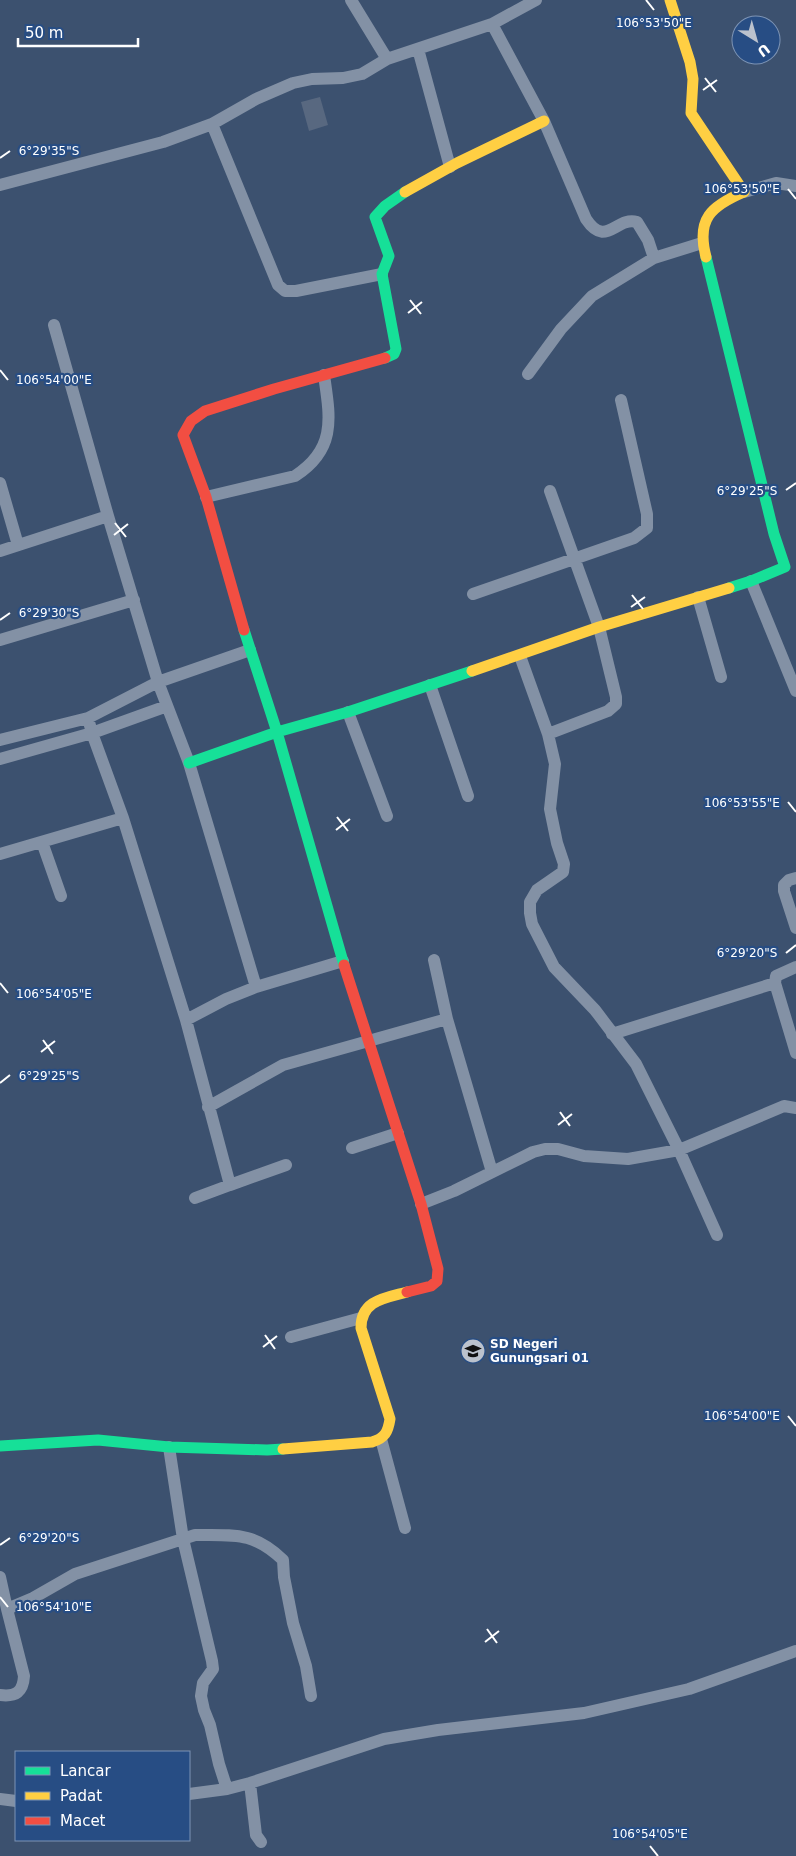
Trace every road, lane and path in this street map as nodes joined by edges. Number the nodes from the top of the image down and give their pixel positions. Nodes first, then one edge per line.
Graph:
1 (351, 0) edge
2 (536, 0) edge
3 (670, 0) edge
4 (492, 24) junction
5 (418, 49) junction
6 (388, 59) junction
7 (544, 121) junction
8 (212, 124) junction
9 (450, 167) junction
10 (0, 185) edge
11 (796, 186) edge
12 (744, 192) junction
13 (702, 243) junction
14 (654, 258) junction
15 (382, 274) junction
16 (54, 325) dead end
17 (528, 374) dead end
18 (324, 375) junction
19 (621, 400) dead end
20 (0, 483) edge
21 (550, 490) dead end
22 (206, 497) junction
23 (108, 516) junction
24 (18, 545) junction
25 (0, 551) edge
26 (574, 558) junction
27 (790, 566) edge
28 (751, 581) junction
29 (473, 594) dead end
30 (698, 597) junction
31 (134, 600) junction
32 (599, 627) junction
33 (0, 640) edge
34 (250, 650) junction
35 (520, 656) junction
36 (721, 677) dead end
37 (158, 682) junction
38 (430, 685) junction
39 (796, 691) edge
40 (167, 706) junction
41 (348, 712) junction
42 (88, 718) junction
43 (276, 732) junction
44 (92, 733) junction
45 (548, 734) junction
46 (0, 740) edge
47 (0, 760) edge
48 (188, 762) junction
49 (468, 796) dead end
50 (387, 816) dead end
51 (123, 818) junction
52 (42, 842) junction
53 (0, 854) edge
54 (796, 878) edge
55 (61, 896) dead end
56 (796, 928) edge
57 (434, 960) dead end
58 (343, 961) junction
59 (796, 968) edge
60 (774, 983) junction
61 (256, 986) junction
62 (447, 1019) junction
63 (186, 1020) junction
64 (612, 1034) junction
65 (368, 1041) junction
66 (796, 1053) edge
67 (795, 1104) edge
68 (208, 1107) junction
69 (398, 1134) junction
70 (352, 1148) dead end
71 (679, 1150) junction
72 (286, 1165) dead end
73 (492, 1172) junction
74 (230, 1185) junction
75 (195, 1198) dead end
76 (421, 1204) junction
77 (717, 1235) dead end
78 (361, 1318) junction
79 (291, 1337) dead end
80 (381, 1439) junction
81 (0, 1446) edge
82 (169, 1447) junction
83 (404, 1528) dead end
84 (183, 1539) junction
85 (0, 1577) edge
86 (7, 1609) junction
87 (796, 1651) edge
88 (0, 1695) edge
89 (311, 1696) dead end
90 (250, 1783) junction
91 (227, 1789) junction
92 (190, 1794) edge
93 (0, 1799) edge
94 (15, 1801) edge
95 (261, 1842) dead end

1 - 6 street
2 - 4 street
3 - 12 street
4 - 5 street
4 - 7 street
5 - 6 street
5 - 9 street
6 - 8 street
7 - 9 street
7 - 14 street
8 - 10 street
8 - 15 street
9 - 15 street
11 - 12 street
12 - 13 street
13 - 14 street
13 - 27 street
14 - 17 street
15 - 18 street
16 - 23 street
18 - 22 street
18 - 22 street
19 - 26 street
20 - 24 street
21 - 26 street
22 - 34 street
23 - 24 street
23 - 31 street
24 - 25 street
26 - 29 street
26 - 32 street
27 - 28 street
28 - 30 street
28 - 39 street
30 - 32 street
30 - 36 street
31 - 33 street
31 - 37 street
32 - 35 street
32 - 45 street
34 - 37 street
34 - 43 street
35 - 38 street
35 - 45 street
37 - 40 street
37 - 42 street
38 - 41 street
38 - 49 street
40 - 44 street
40 - 48 street
41 - 43 street
41 - 50 street
42 - 44 street
42 - 46 street
43 - 48 street
43 - 58 street
44 - 47 street
44 - 51 street
45 - 64 street
48 - 61 street
51 - 52 street
51 - 63 street
52 - 53 street
52 - 55 street
54 - 56 street
57 - 62 street
58 - 61 street
58 - 65 street
59 - 60 street
60 - 64 street
60 - 66 street
61 - 63 street
62 - 65 street
62 - 73 street
63 - 68 street
64 - 71 street
65 - 68 street
65 - 69 street
67 - 71 street
68 - 74 street
69 - 70 street
69 - 76 street
71 - 73 street
71 - 77 street
72 - 74 street
73 - 76 street
74 - 75 street
76 - 78 street
78 - 79 street
78 - 80 street
80 - 82 street
80 - 83 street
81 - 82 street
82 - 84 street
84 - 86 street
84 - 89 street
84 - 91 street
85 - 86 street
86 - 88 street
87 - 90 street
90 - 91 street
90 - 95 street
91 - 92 street
93 - 94 street

